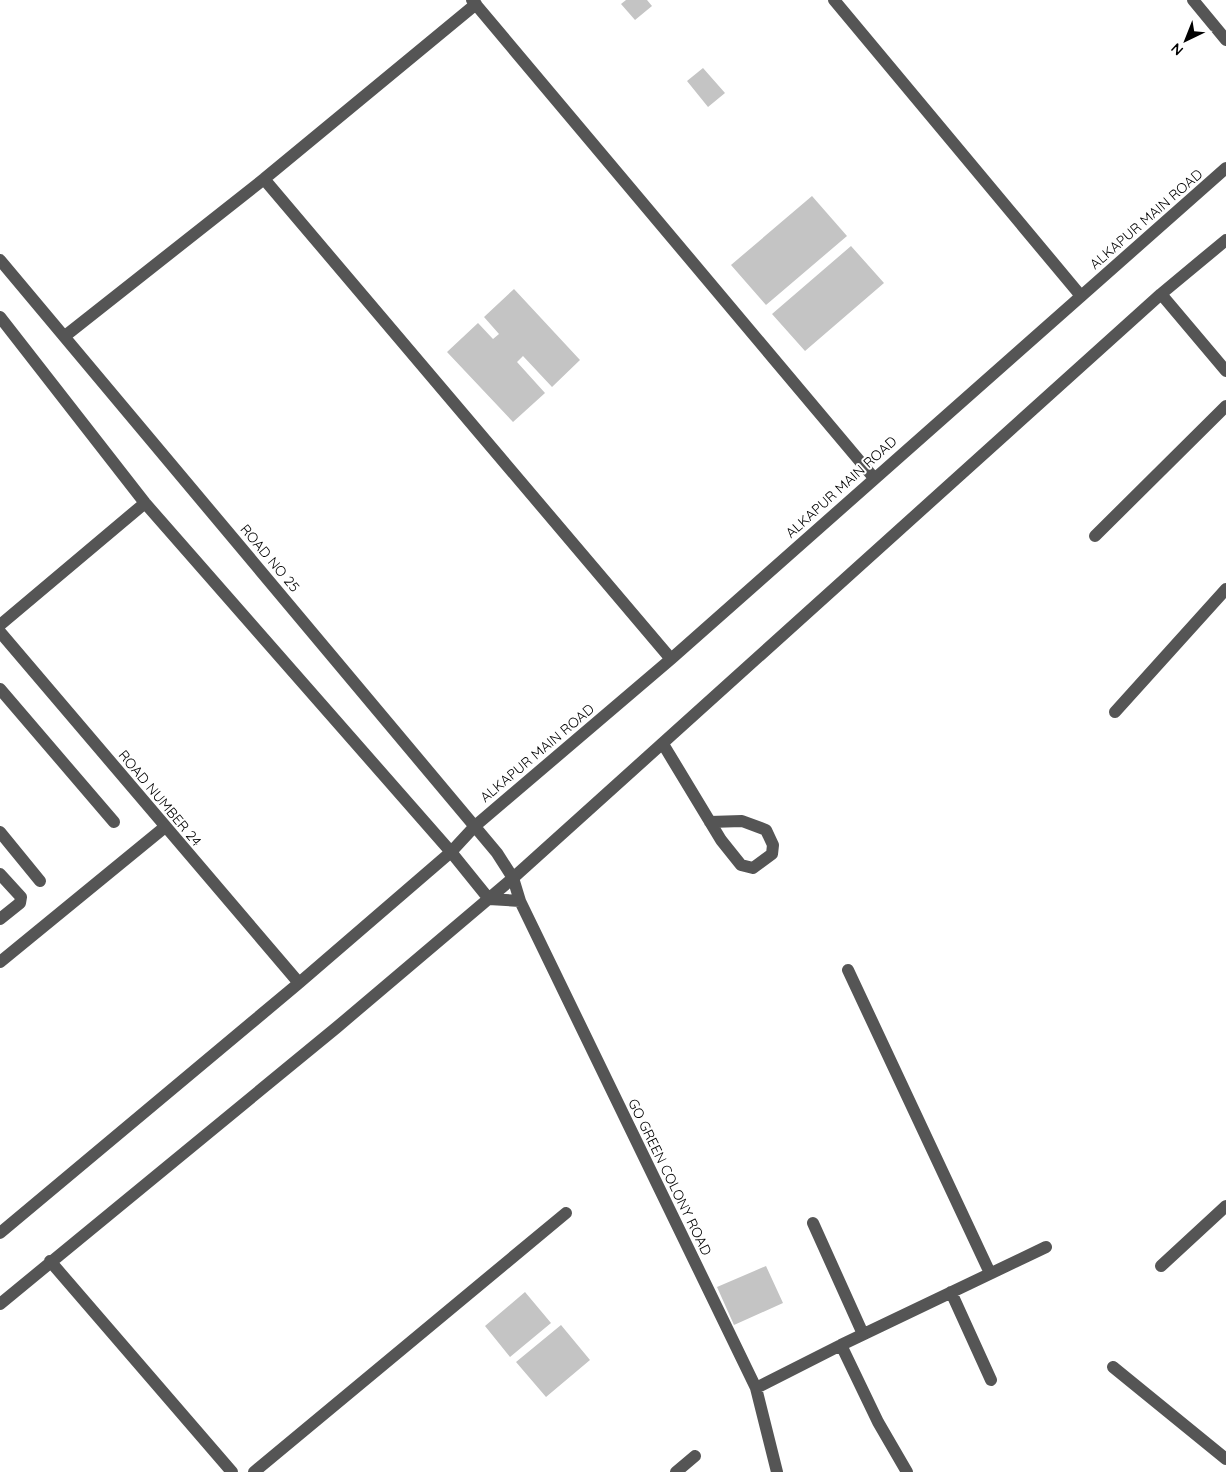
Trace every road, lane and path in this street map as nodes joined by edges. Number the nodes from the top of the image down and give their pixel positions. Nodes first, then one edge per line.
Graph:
1 (834, 0) edge
2 (1192, 0) edge
3 (474, 2) edge
4 (1226, 40) edge
5 (1226, 168) edge
6 (264, 179) junction
7 (1226, 240) edge
8 (0, 260) edge
9 (1161, 294) junction
10 (1081, 296) junction
11 (0, 317) edge
12 (65, 336) junction
13 (1226, 370) edge
14 (1226, 406) edge
15 (874, 478) junction
16 (144, 503) junction
17 (1095, 536) dead end
18 (1226, 589) edge
19 (0, 625) edge
20 (0, 632) edge
21 (671, 659) junction
22 (0, 689) edge
23 (1115, 712) dead end
24 (663, 744) junction
25 (114, 822) dead end
26 (710, 822) junction
27 (475, 826) junction
28 (165, 827) junction
29 (0, 832) edge
30 (451, 852) junction
31 (0, 874) edge
32 (512, 878) junction
33 (40, 881) dead end
34 (489, 899) junction
35 (520, 901) junction
36 (0, 919) edge
37 (0, 962) edge
38 (848, 970) dead end
39 (298, 983) junction
40 (1226, 1206) edge
41 (566, 1213) dead end
42 (813, 1223) dead end
43 (0, 1233) edge
44 (1046, 1247) dead end
45 (50, 1261) junction
46 (1161, 1266) dead end
47 (990, 1273) junction
48 (951, 1292) junction
49 (0, 1304) edge
50 (863, 1334) junction
51 (841, 1345) junction
52 (1113, 1368) dead end
53 (991, 1380) dead end
54 (756, 1388) junction
55 (695, 1456) dead end
56 (1226, 1459) edge
57 (232, 1472) edge
58 (254, 1472) edge
59 (676, 1472) edge
60 (777, 1472) edge
61 (907, 1472) edge

1 - 10 street
2 - 4 street
3 - 6 street
3 - 15 street
5 - 10 street, ALKAPUR MAIN ROAD
6 - 12 street
6 - 21 street
7 - 9 street
8 - 12 street, ROAD NO 25
9 - 13 street
9 - 24 street
10 - 15 street, ALKAPUR MAIN ROAD
11 - 16 street
12 - 27 street, ROAD NO 25
14 - 17 street
15 - 21 street, ALKAPUR MAIN ROAD
16 - 19 street
16 - 30 street
18 - 23 street
20 - 28 street, ROAD NUMBER 24
21 - 27 street, ALKAPUR MAIN ROAD
22 - 25 street
24 - 26 street
24 - 32 street
26 - 26 street
27 - 30 street, ALKAPUR MAIN ROAD
27 - 32 street, ROAD NO 25
28 - 37 street
28 - 39 street, ROAD NUMBER 24
29 - 33 street
30 - 34 street
30 - 39 street, ALKAPUR MAIN ROAD
31 - 36 street
32 - 34 street
32 - 35 street, GO GREEN COLONY ROAD
34 - 35 street
34 - 45 street
35 - 54 street, GO GREEN COLONY ROAD
38 - 47 street
39 - 43 street, ALKAPUR MAIN ROAD
40 - 46 street
41 - 58 street
42 - 50 street
44 - 47 street
45 - 49 street
45 - 57 street
47 - 48 street
48 - 50 street
48 - 53 street
50 - 51 street
51 - 54 street
51 - 61 street
52 - 56 street
54 - 60 street, GO GREEN COLONY ROAD
55 - 59 street

